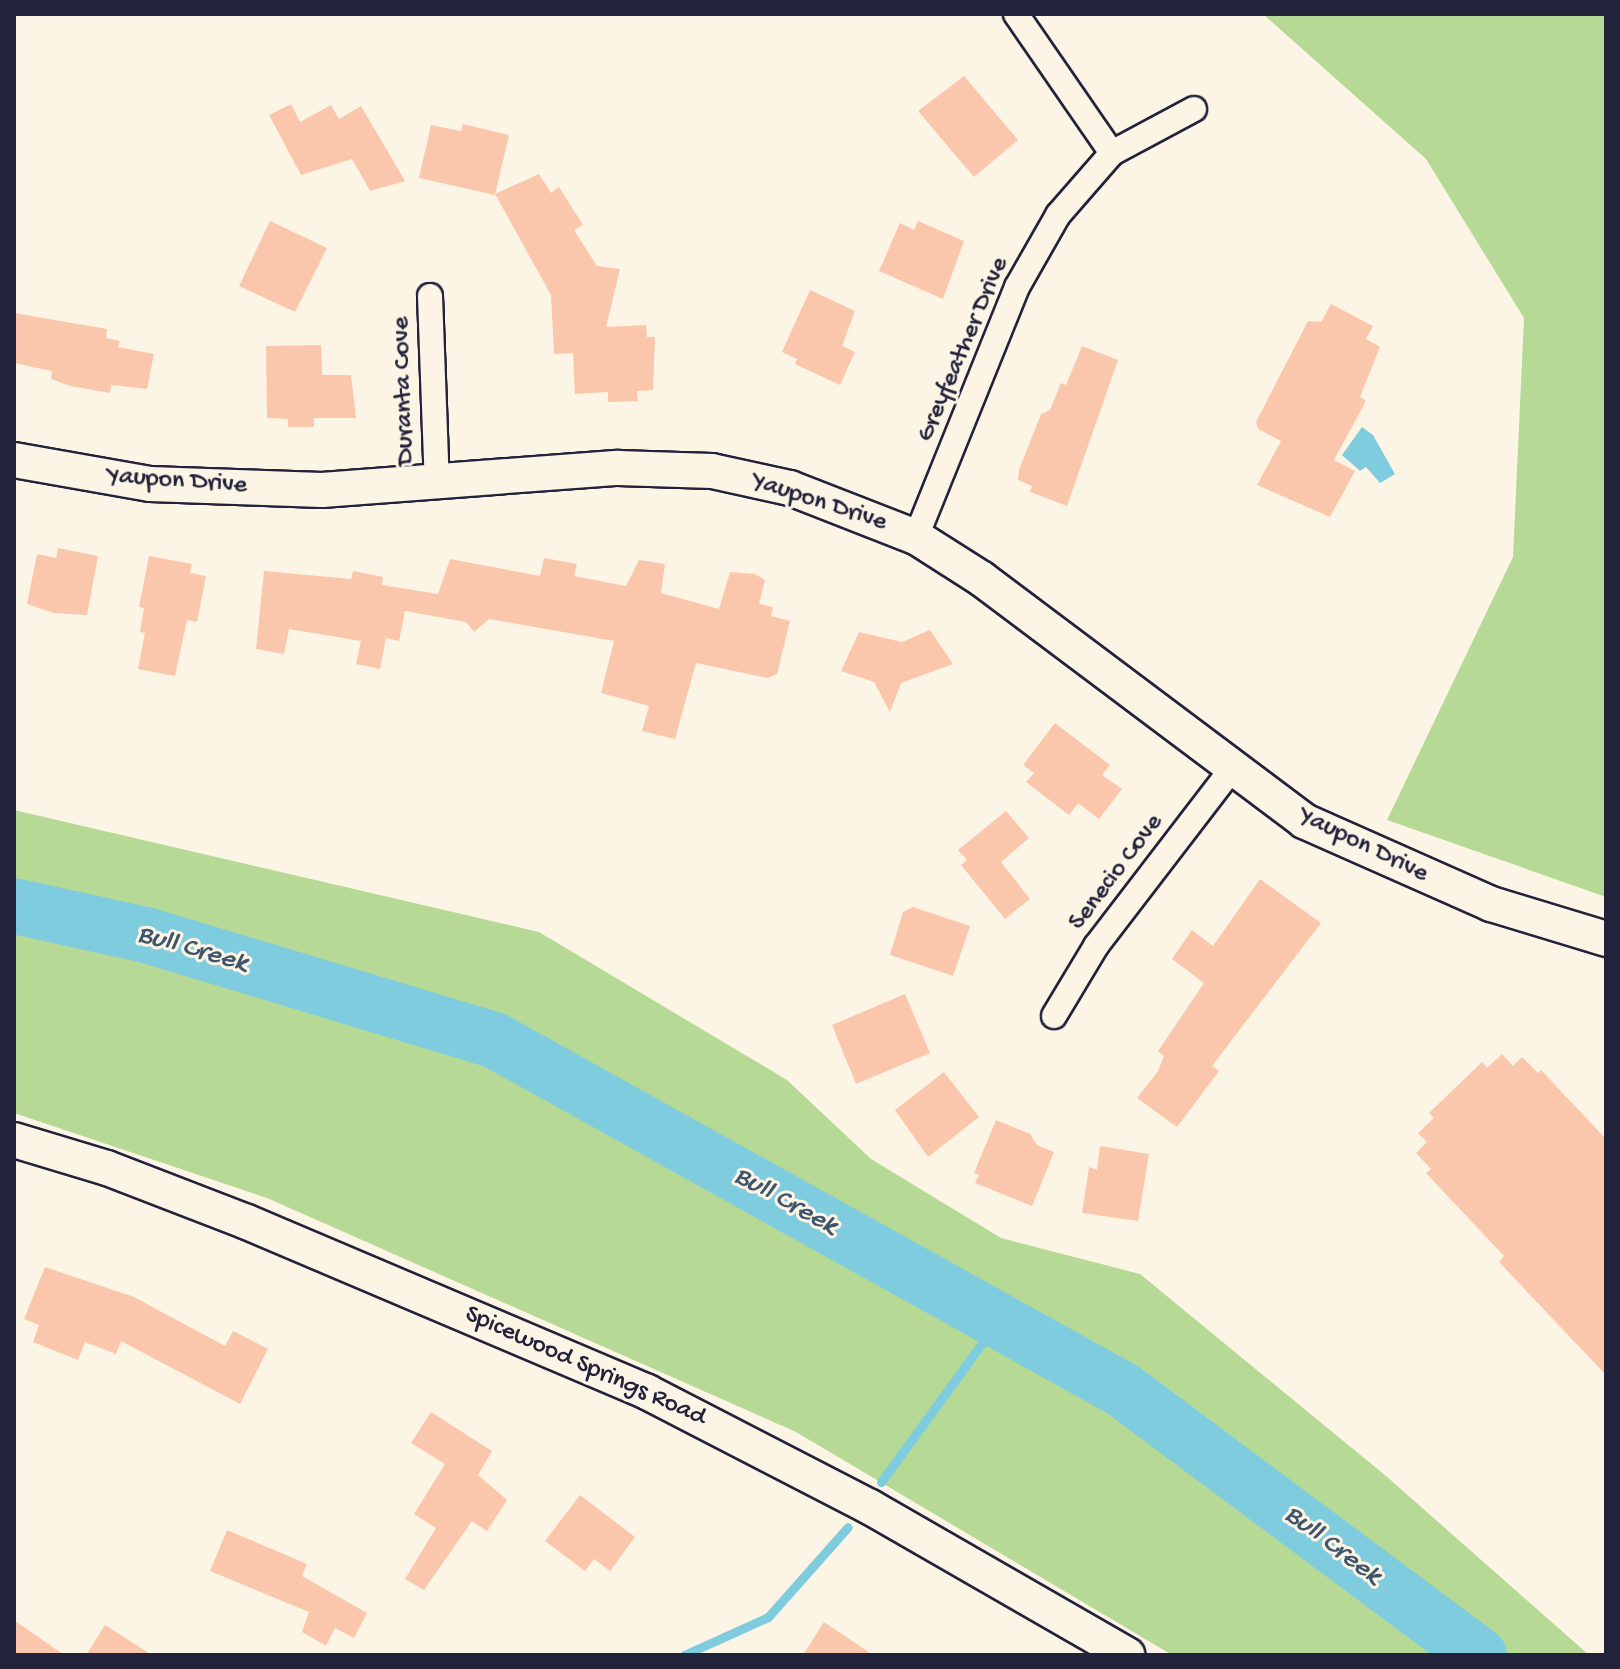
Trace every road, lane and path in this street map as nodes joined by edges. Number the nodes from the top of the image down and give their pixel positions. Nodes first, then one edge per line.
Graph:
1 (1016, 14) edge
2 (1194, 109) dead end
3 (1112, 153) junction
4 (430, 296) dead end
5 (14, 460) edge
6 (437, 483) junction
7 (916, 537) junction
8 (1232, 769) junction
9 (1606, 939) edge
10 (1054, 1016) dead end
11 (14, 1140) edge
12 (1127, 1655) edge

1 - 3 street
2 - 3 street, Greyfeather Drive
3 - 7 street, Greyfeather Drive
4 - 6 street, Duranta Cove
5 - 6 street, Yaupon Drive
6 - 7 street, Yaupon Drive
7 - 8 street, Yaupon Drive
8 - 9 street, Yaupon Drive
8 - 10 street, Senecio Cove
11 - 12 street, Spicewood Springs Road

